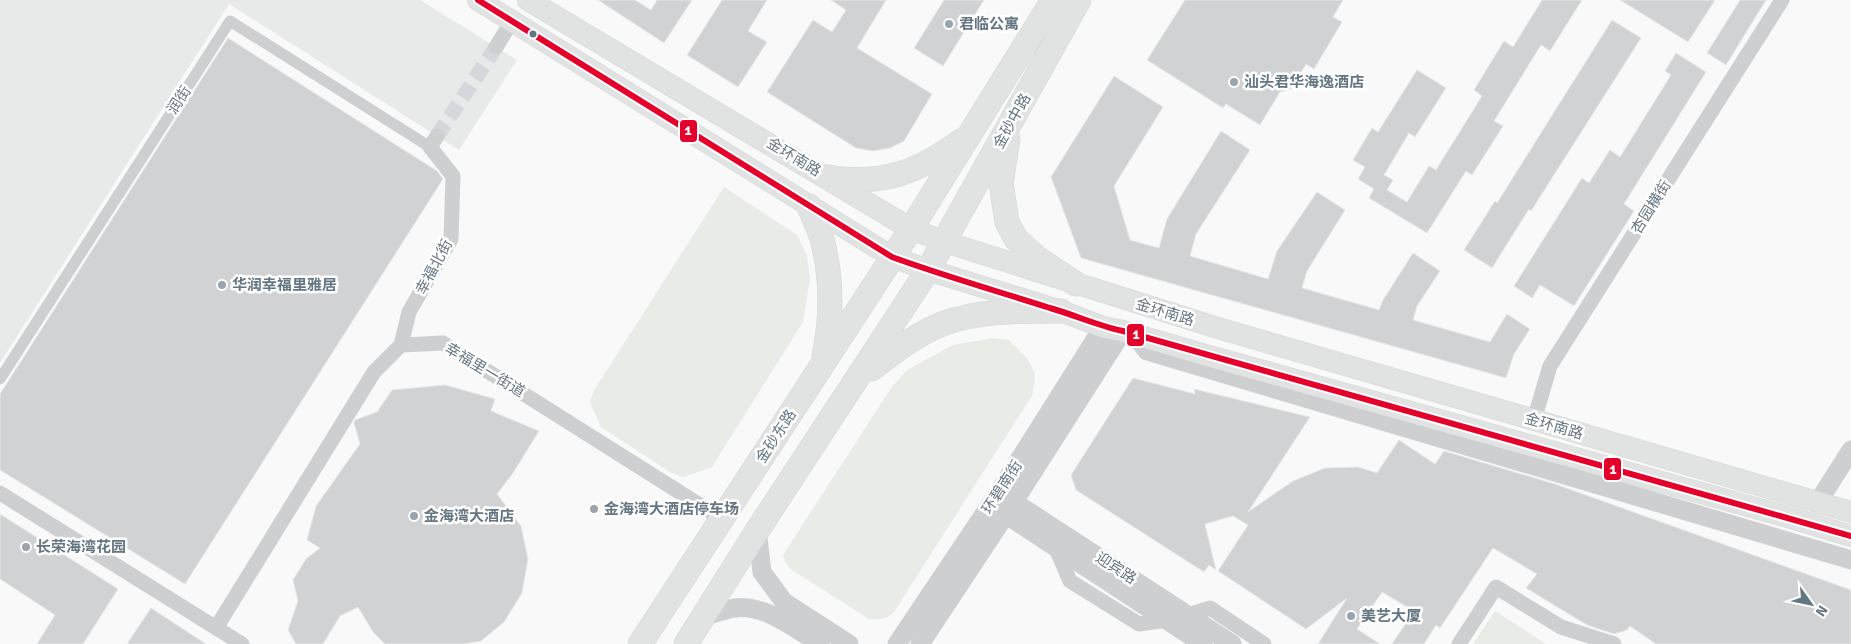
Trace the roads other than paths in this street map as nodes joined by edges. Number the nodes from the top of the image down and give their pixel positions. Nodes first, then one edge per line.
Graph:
1 (478, 0) edge
2 (1053, 0) edge
3 (1080, 0) edge
4 (1782, 0) edge
5 (535, 2) edge
6 (512, 21) junction
7 (496, 46) tunnel mouth
8 (1011, 122) junction
9 (970, 134) junction
10 (434, 142) joint
11 (827, 177) junction
12 (809, 206) junction
13 (912, 228) junction
14 (945, 242) junction
15 (892, 258) junction
16 (928, 270) junction
17 (1076, 284) junction
18 (1061, 311) junction
19 (1120, 331) junction
20 (401, 345) junction
21 (822, 366) junction
22 (859, 378) junction
23 (0, 379) edge
24 (1534, 420) junction
25 (1851, 450) edge
26 (0, 493) edge
27 (1818, 502) junction
28 (1002, 503) junction
29 (1851, 512) edge
30 (722, 519) junction
31 (757, 531) junction
32 (1851, 536) edge
33 (1851, 560) edge
34 (1188, 615) junction
35 (704, 616) junction
36 (216, 628) junction
37 (1200, 639) edge
38 (242, 644) edge
39 (640, 644) edge
40 (686, 644) edge
41 (820, 644) edge
42 (849, 644) edge
43 (897, 644) edge
44 (920, 644) edge
45 (1232, 644) edge
46 (1264, 644) edge
47 (1459, 644) edge
48 (1614, 644) edge

1 - 6 main road, 金环南路
2 - 9 main road, 金砂中路
3 - 8 main road, 金砂中路
4 - 24 street, 杏园横街
5 - 11 main road, 金环南路
6 - 7 street
6 - 12 main road, 金环南路
8 - 14 main road, 金砂中路
8 - 17 main road
9 - 11 main road
9 - 13 main road, 金砂中路
10 - 20 street, 幸福北街
10 - 23 street, 润街
11 - 13 main road, 金环南路
12 - 15 main road, 金环南路
12 - 21 main road
13 - 14 main road, 金环南路
13 - 15 main road, 金砂东路
14 - 16 main road, 金砂中路
14 - 17 main road, 金环南路
15 - 16 main road, 金环南路
15 - 21 main road, 金砂东路
16 - 18 main road, 金环南路
16 - 22 main road
17 - 24 main road, 金环南路
18 - 19 main road, 金环南路
18 - 22 main road
19 - 28 street, 环碧南街
19 - 32 main road, 金环南路
19 - 33 street
20 - 30 street, 幸福里一街道
20 - 36 street
21 - 30 main road, 金砂东路
22 - 31 main road
24 - 27 main road, 金环南路
25 - 27 street
26 - 36 street
27 - 29 main road, 金环南路
28 - 34 street, 迎宾路
28 - 37 street, 迎宾路
28 - 43 street, 环碧南街
28 - 44 street, 环碧南街
30 - 39 main road, 金砂东路
31 - 35 main road
31 - 42 street
34 - 37 street, 迎宾路
34 - 46 street
35 - 40 main road
35 - 41 street
36 - 38 street
37 - 45 street, 迎宾路
47 - 48 street

